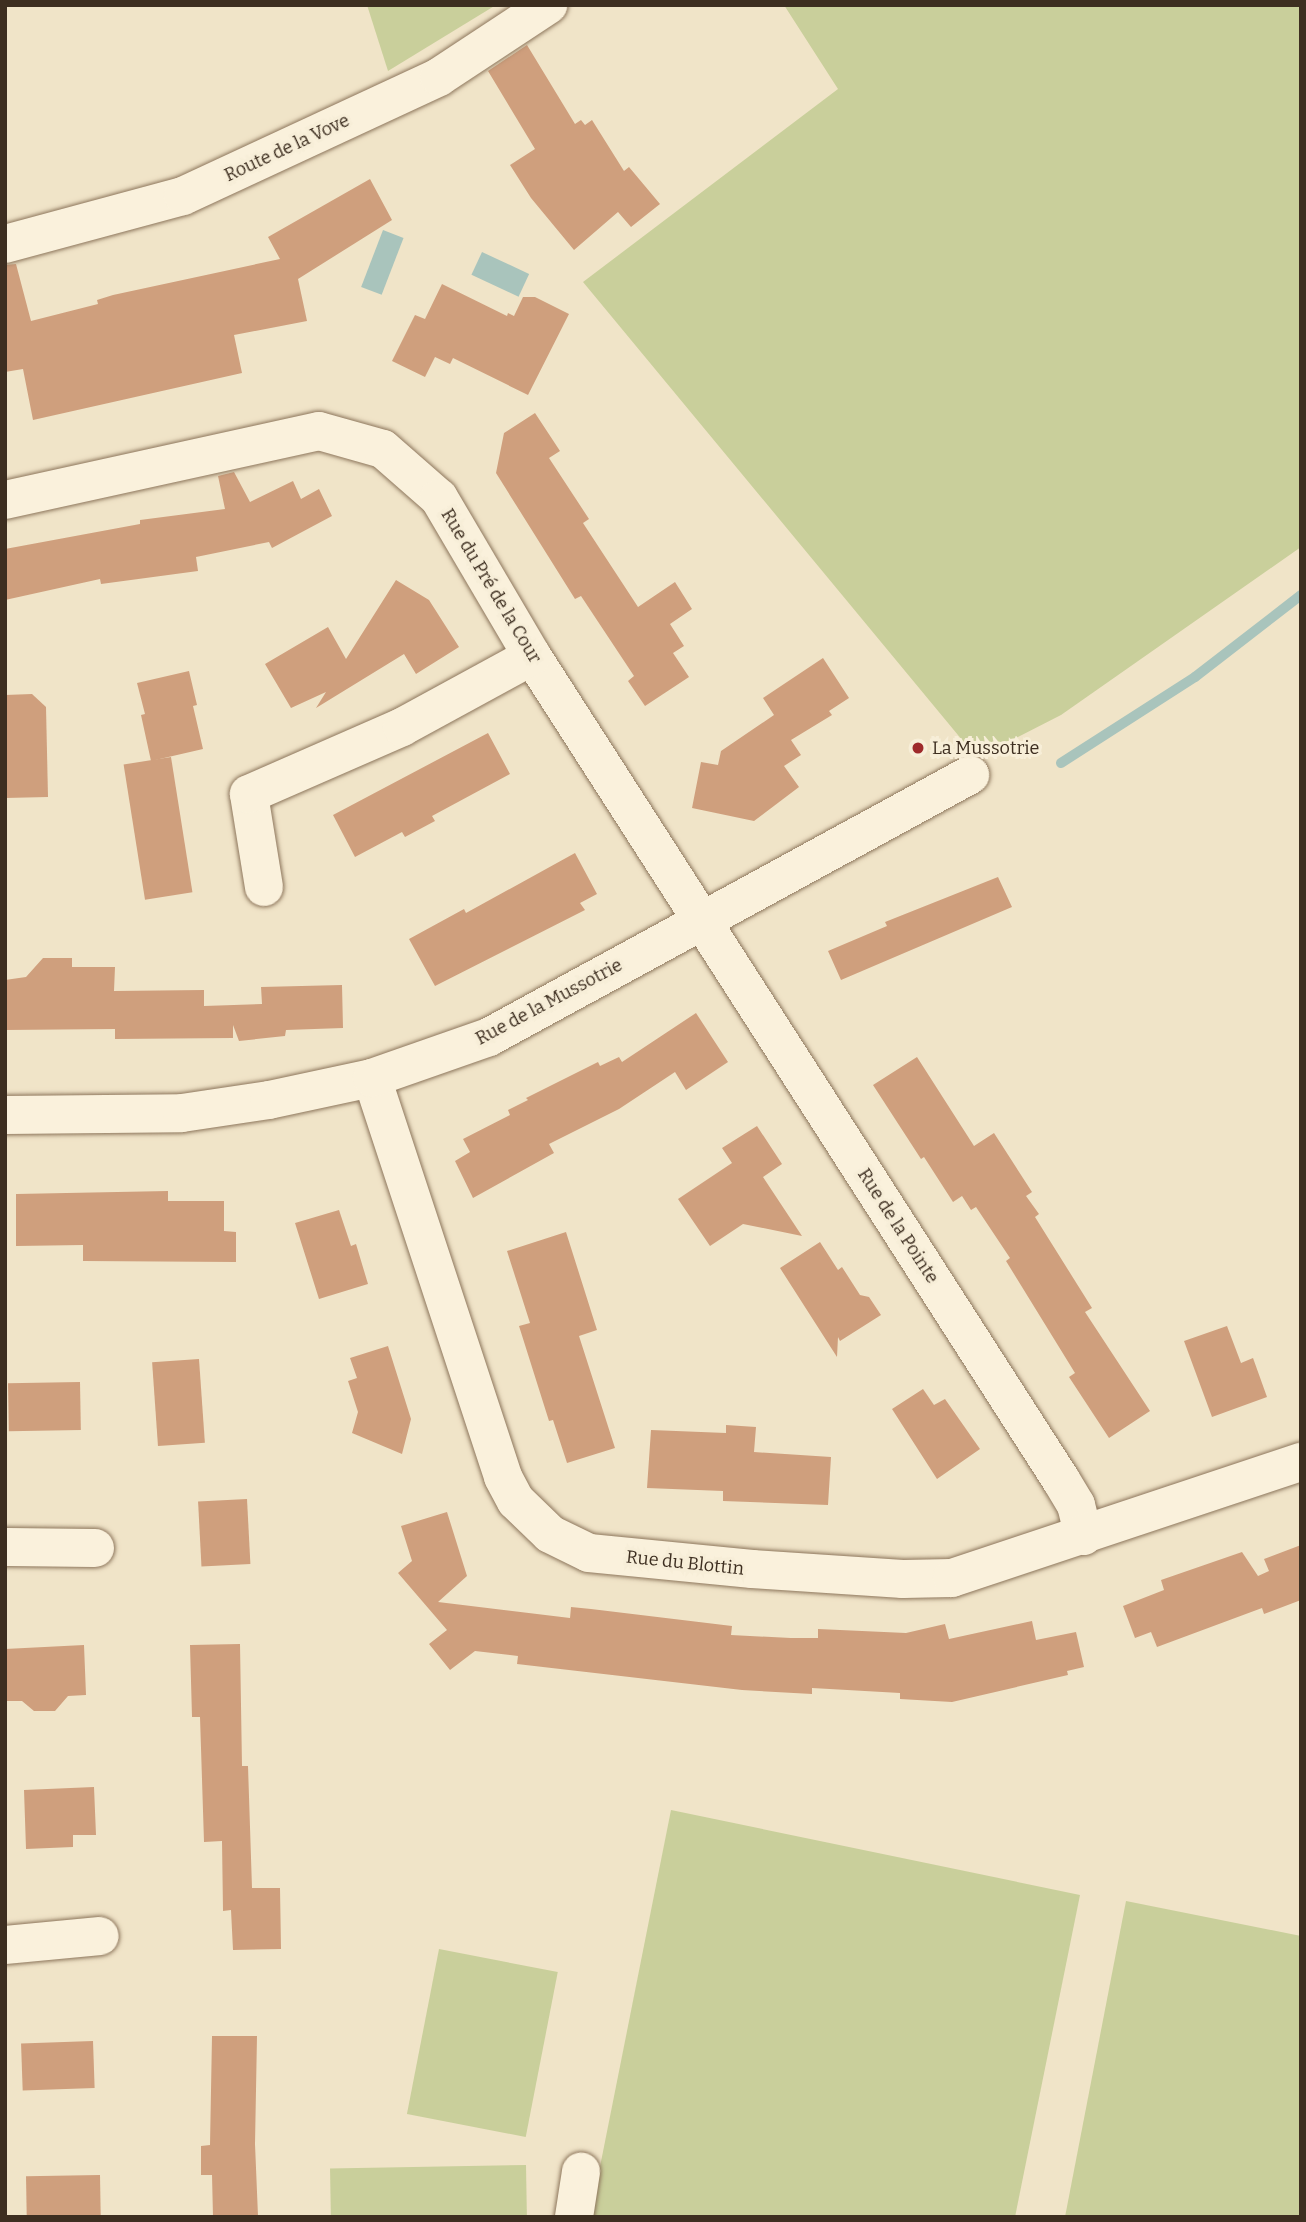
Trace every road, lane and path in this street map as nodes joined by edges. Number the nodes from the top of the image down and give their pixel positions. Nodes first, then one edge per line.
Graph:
1 (548, 5) edge
2 (5, 244) edge
3 (5, 500) edge
4 (532, 656) junction
5 (970, 775) dead end
6 (264, 887) dead end
7 (701, 921) junction
8 (372, 1078) junction
9 (5, 1115) edge
10 (1301, 1462) edge
11 (1084, 1536) junction
12 (5, 1547) edge
13 (94, 1548) dead end
14 (100, 1936) dead end
15 (5, 1945) edge
16 (581, 2172) dead end
17 (573, 2217) edge

1 - 2 street, Route de la Vove
3 - 4 street, Rue du Pré de la Cour
4 - 6 street
4 - 7 street, Rue du Pré de la Cour
5 - 7 street, Rue de la Mussotrie
7 - 8 street, Rue de la Mussotrie
7 - 11 street, Rue de la Pointe
8 - 9 street, Rue de la Mussotrie
8 - 11 street, Rue du Blottin
10 - 11 street, Rue du Blottin
12 - 13 street
14 - 15 street
16 - 17 street

